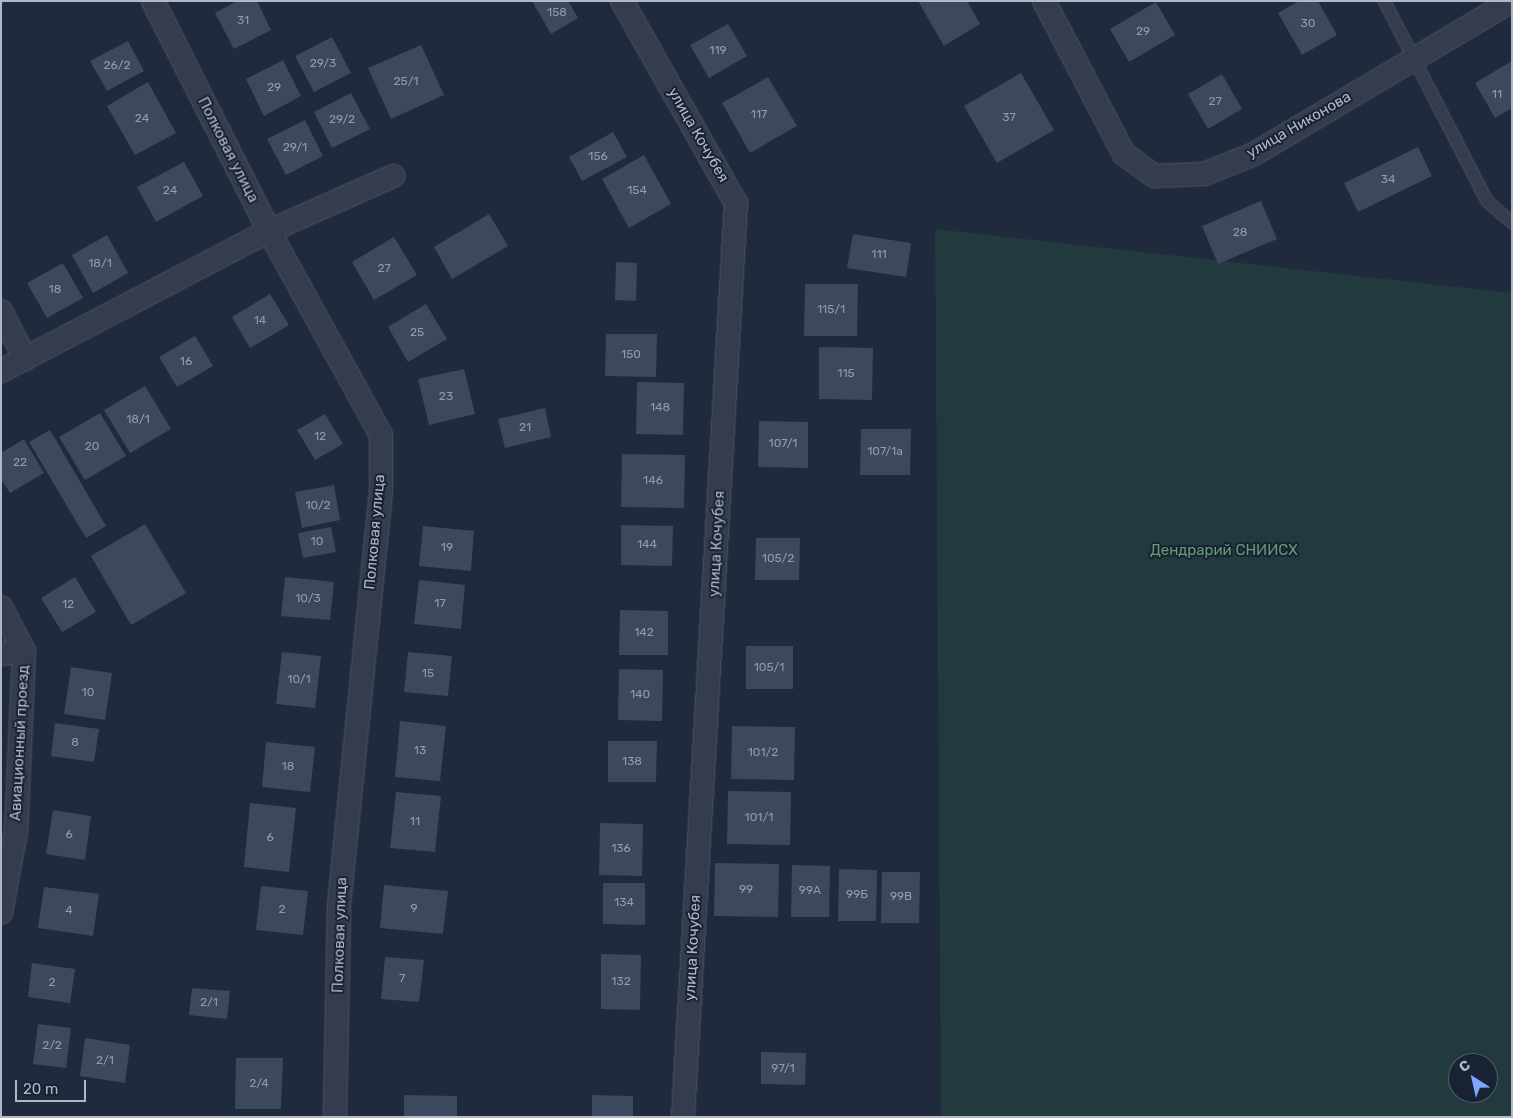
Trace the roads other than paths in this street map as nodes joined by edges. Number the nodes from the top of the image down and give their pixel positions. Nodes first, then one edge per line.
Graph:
1 (153, 1) edge
2 (622, 1) edge
3 (1044, 1) edge
4 (1384, 1) edge
5 (1512, 1) edge
6 (1412, 58) junction
7 (393, 176) dead end
8 (1512, 223) edge
9 (269, 231) junction
10 (1, 311) edge
11 (25, 358) junction
12 (1, 371) edge
13 (1, 607) edge
14 (24, 651) junction
15 (1, 654) edge
16 (1, 913) edge
17 (335, 1117) edge
18 (683, 1117) edge

1 - 9 street, Полковая улица
2 - 18 street, улица Кочубея
3 - 6 street, улица Никонова
4 - 6 lane
5 - 6 street, улица Никонова
6 - 8 lane
7 - 9 street
9 - 11 street
9 - 17 street, Полковая улица
10 - 11 street
11 - 12 street
13 - 14 street, Авиационный проезд
14 - 15 street
14 - 16 street, Авиационный проезд

